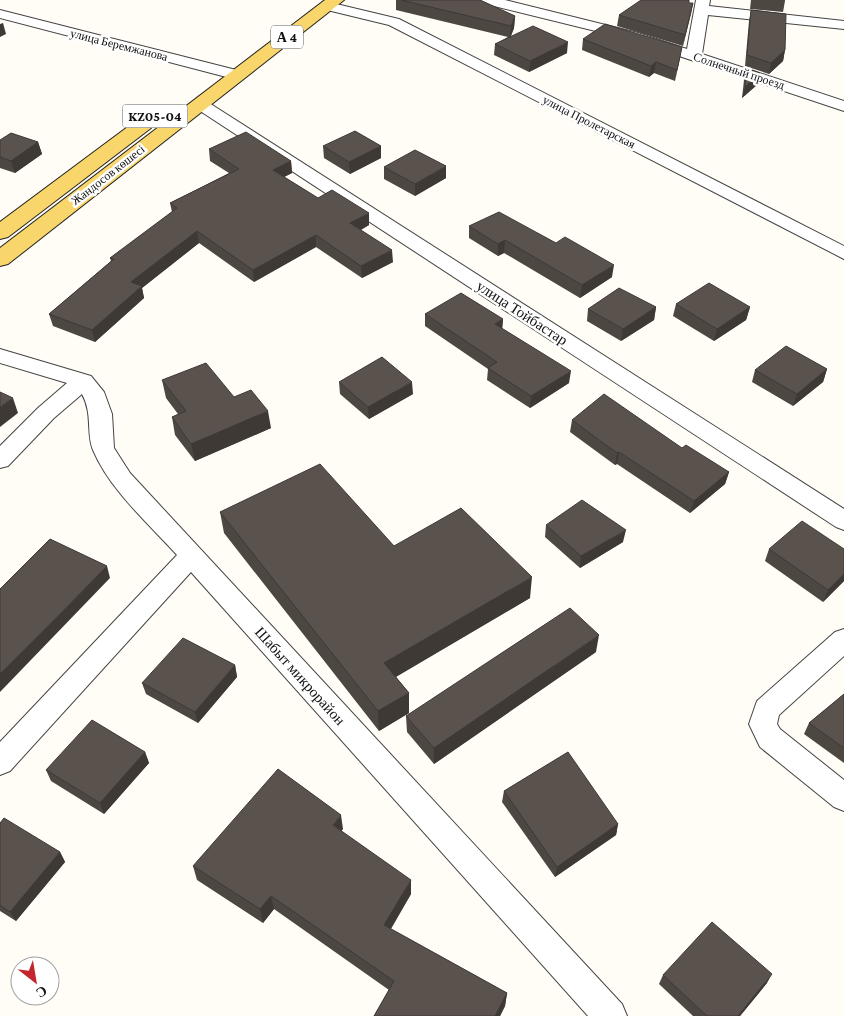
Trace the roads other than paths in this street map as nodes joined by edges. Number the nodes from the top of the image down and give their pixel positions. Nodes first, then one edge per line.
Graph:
1 (309, 0) edge
2 (487, 0) edge
3 (332, 3) edge
4 (508, 3) edge
5 (702, 5) edge
6 (0, 14) edge
7 (844, 25) edge
8 (694, 56) junction
9 (216, 70) junction
10 (238, 75) junction
11 (193, 98) junction
12 (844, 106) edge
13 (162, 110) dead end
14 (0, 232) edge
15 (844, 253) edge
16 (0, 259) edge
17 (0, 356) edge
18 (83, 382) junction
19 (0, 460) edge
20 (844, 521) edge
21 (191, 556) junction
22 (844, 640) edge
23 (0, 762) edge
24 (844, 798) edge
25 (610, 1016) edge

1 - 9 main road, Жандосов көшесі / KZ05-04
2 - 4 street, Солнечный проезд
3 - 10 main road, Жандосов көшесі / А 4
3 - 15 street, улица Пролетарская
4 - 8 street, Солнечный проезд
5 - 7 street
5 - 8 street
6 - 9 street, улица Беремжанова
8 - 12 street, Солнечный проезд
9 - 10 street, улица Беремжанова
9 - 11 main road, Жандосов көшесі / KZ05-04
10 - 11 main road, Жандосов көшесі / А 4
11 - 16 main road, Жандосов көшесі / KZ05-04
11 - 20 street, улица Тойбастар
13 - 14 main road, Жандосов көшесі / KZ05-04
17 - 18 street
18 - 19 street
18 - 21 street, Шабыт микрорайон
21 - 23 street
21 - 25 street, Шабыт микрорайон
22 - 24 street

